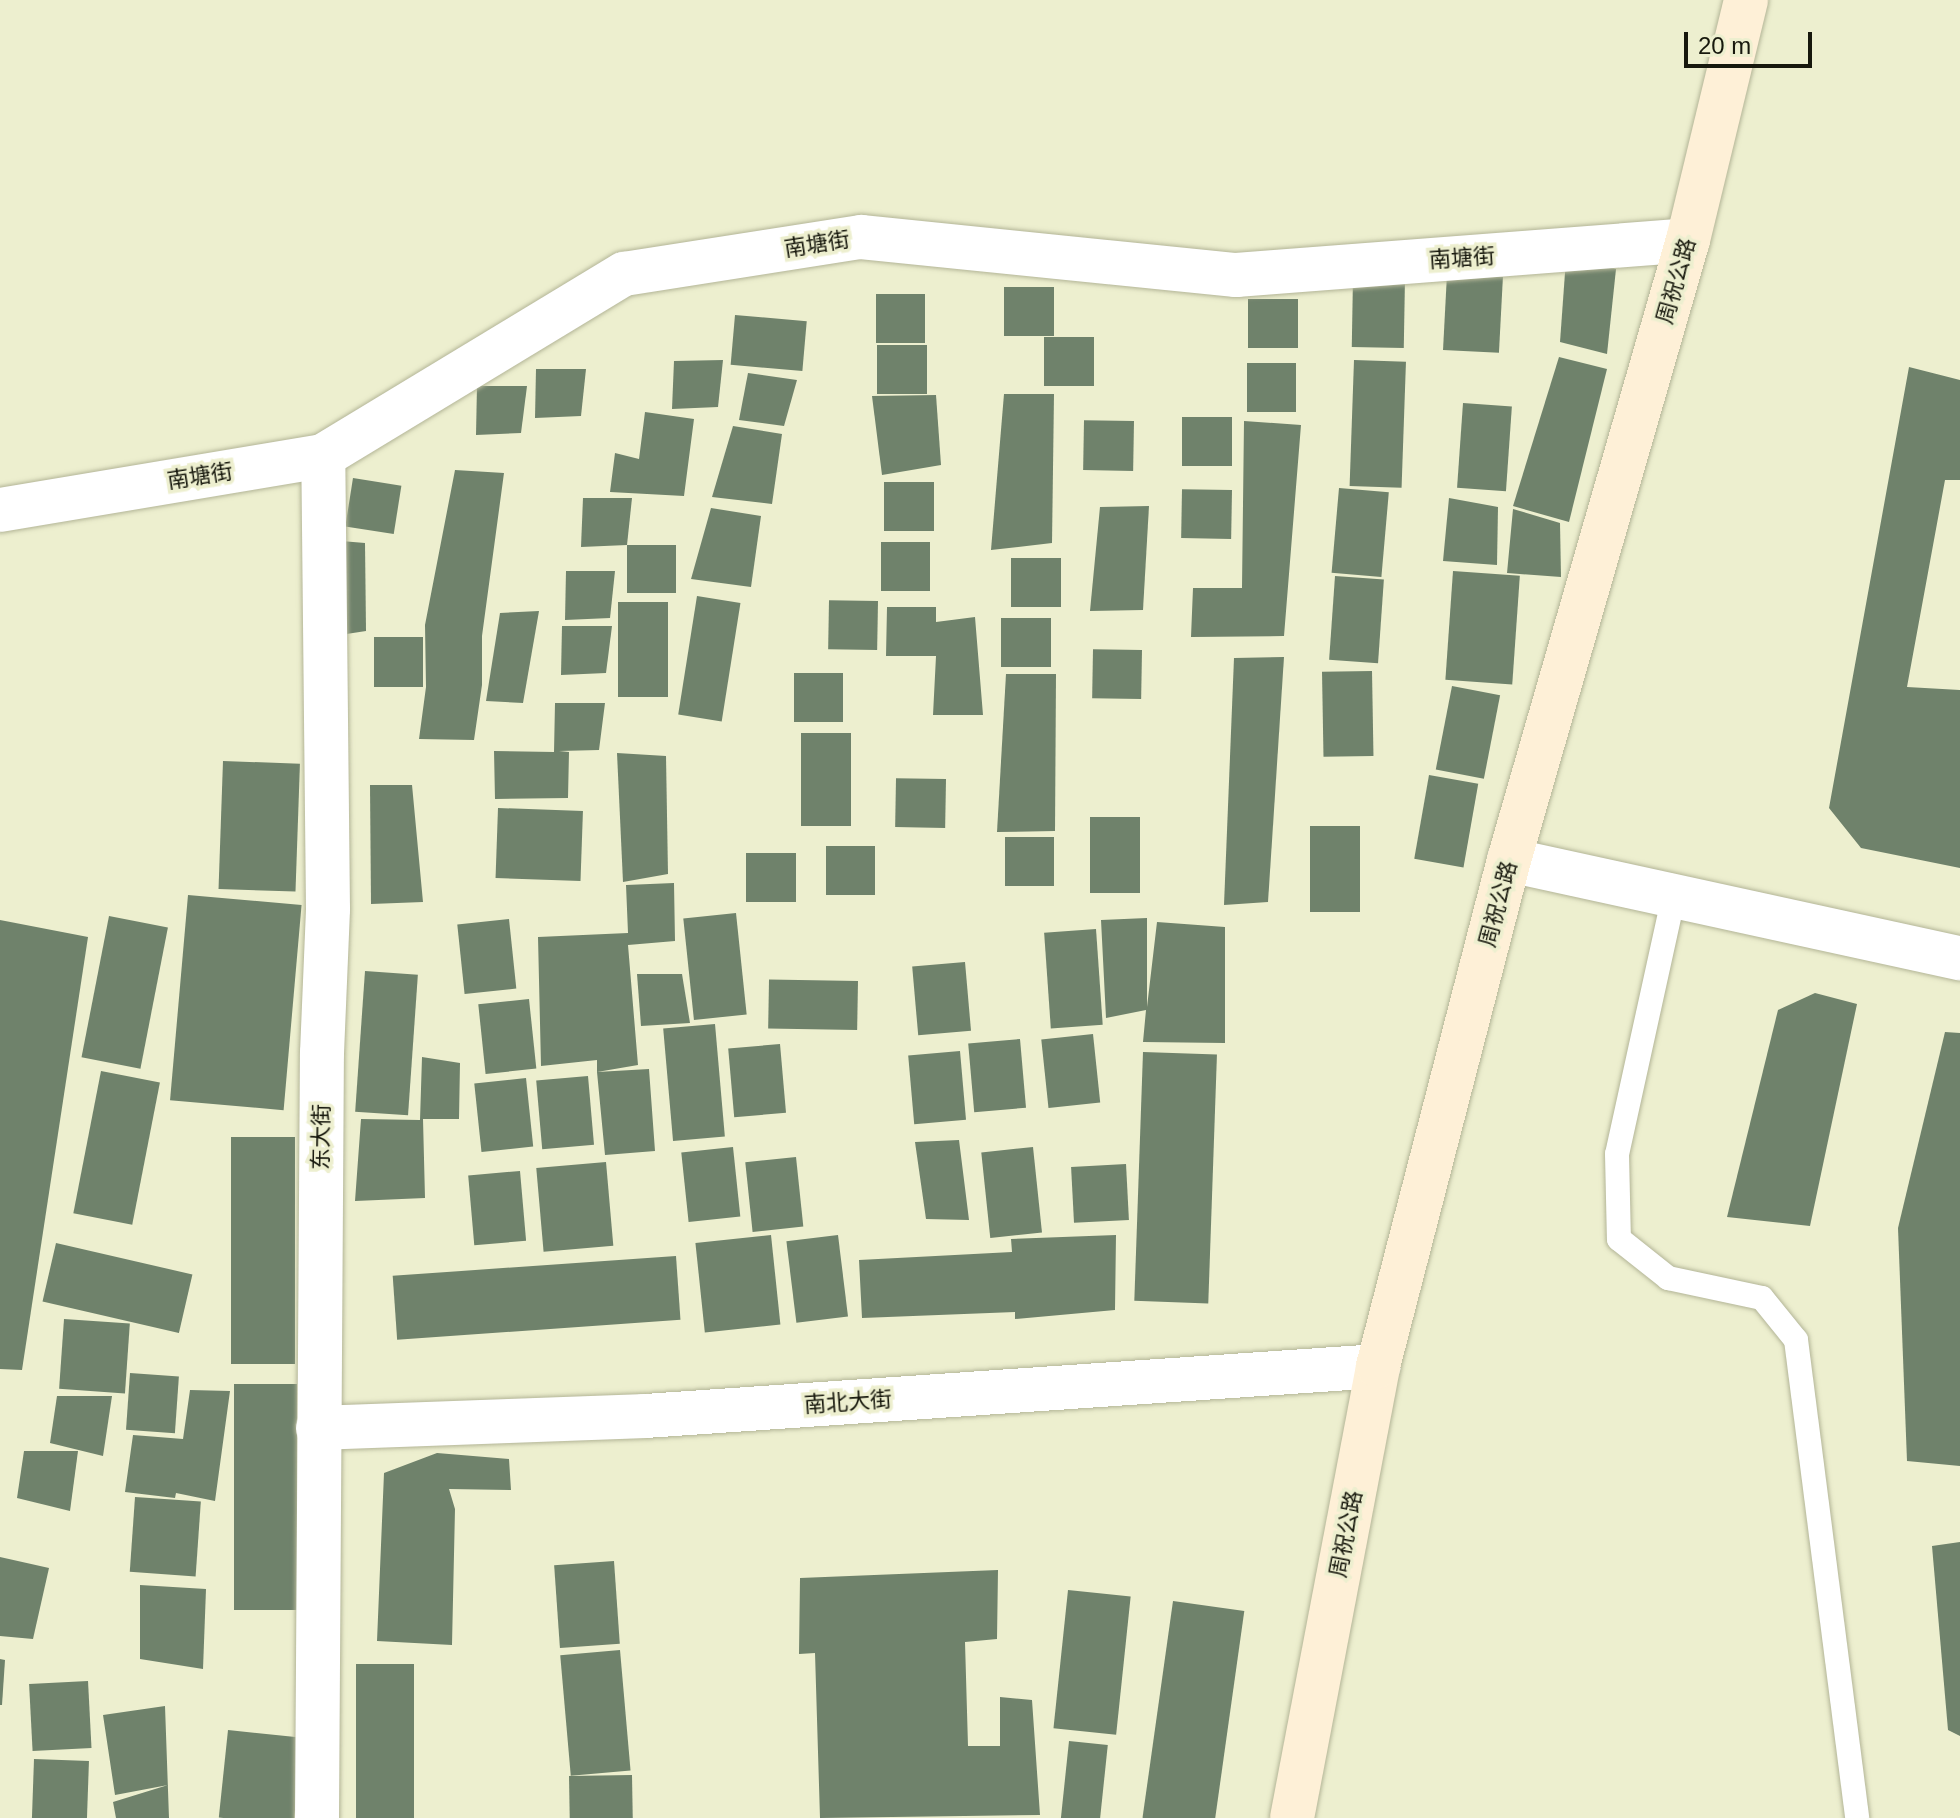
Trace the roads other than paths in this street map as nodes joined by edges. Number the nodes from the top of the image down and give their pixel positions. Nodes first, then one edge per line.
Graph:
1 (1746, 0) edge
2 (1688, 240) junction
3 (323, 456) junction
4 (0, 510) edge
5 (1509, 860) junction
6 (1674, 895) junction
7 (1960, 958) edge
8 (1378, 1366) junction
9 (318, 1428) junction
10 (317, 1818) edge
11 (1292, 1818) edge
12 (1857, 1818) edge

1 - 2 street, 周祝公路
2 - 3 street, 南塘街
2 - 5 street, 周祝公路
3 - 4 street, 南塘街
3 - 9 street, 东大街
5 - 6 street
5 - 8 street, 周祝公路
6 - 7 street
6 - 12 lane
8 - 9 street, 南北大街
8 - 11 street, 周祝公路
9 - 10 street, 东大街

